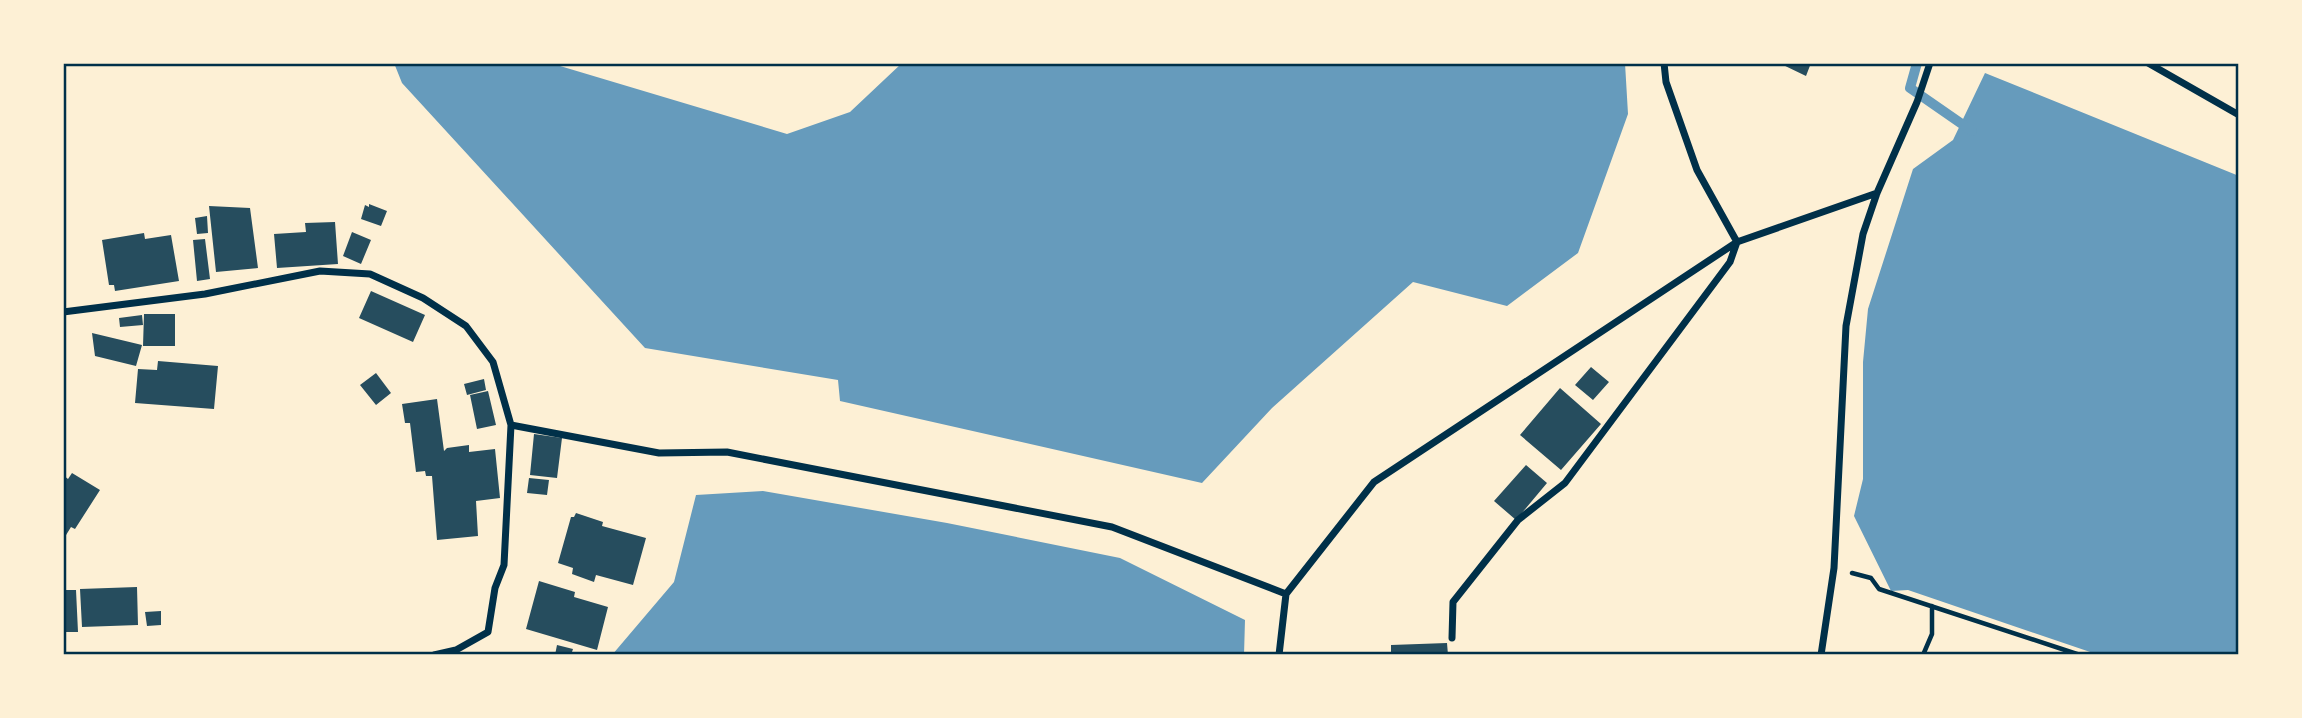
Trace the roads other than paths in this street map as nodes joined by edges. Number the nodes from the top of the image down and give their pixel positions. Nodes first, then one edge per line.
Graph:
1 (1664, 63) edge
2 (1930, 63) edge
3 (2148, 63) edge
4 (2239, 115) edge
5 (1877, 193) junction
6 (1737, 242) junction
7 (63, 312) edge
8 (511, 425) junction
9 (1286, 594) junction
10 (1452, 638) dead end
11 (434, 655) edge
12 (1279, 655) edge
13 (1821, 655) edge

1 - 6 street
2 - 5 street
3 - 4 street
5 - 6 street
5 - 13 street
6 - 9 street
6 - 10 street
7 - 8 street
8 - 9 street
8 - 11 street
9 - 12 street

